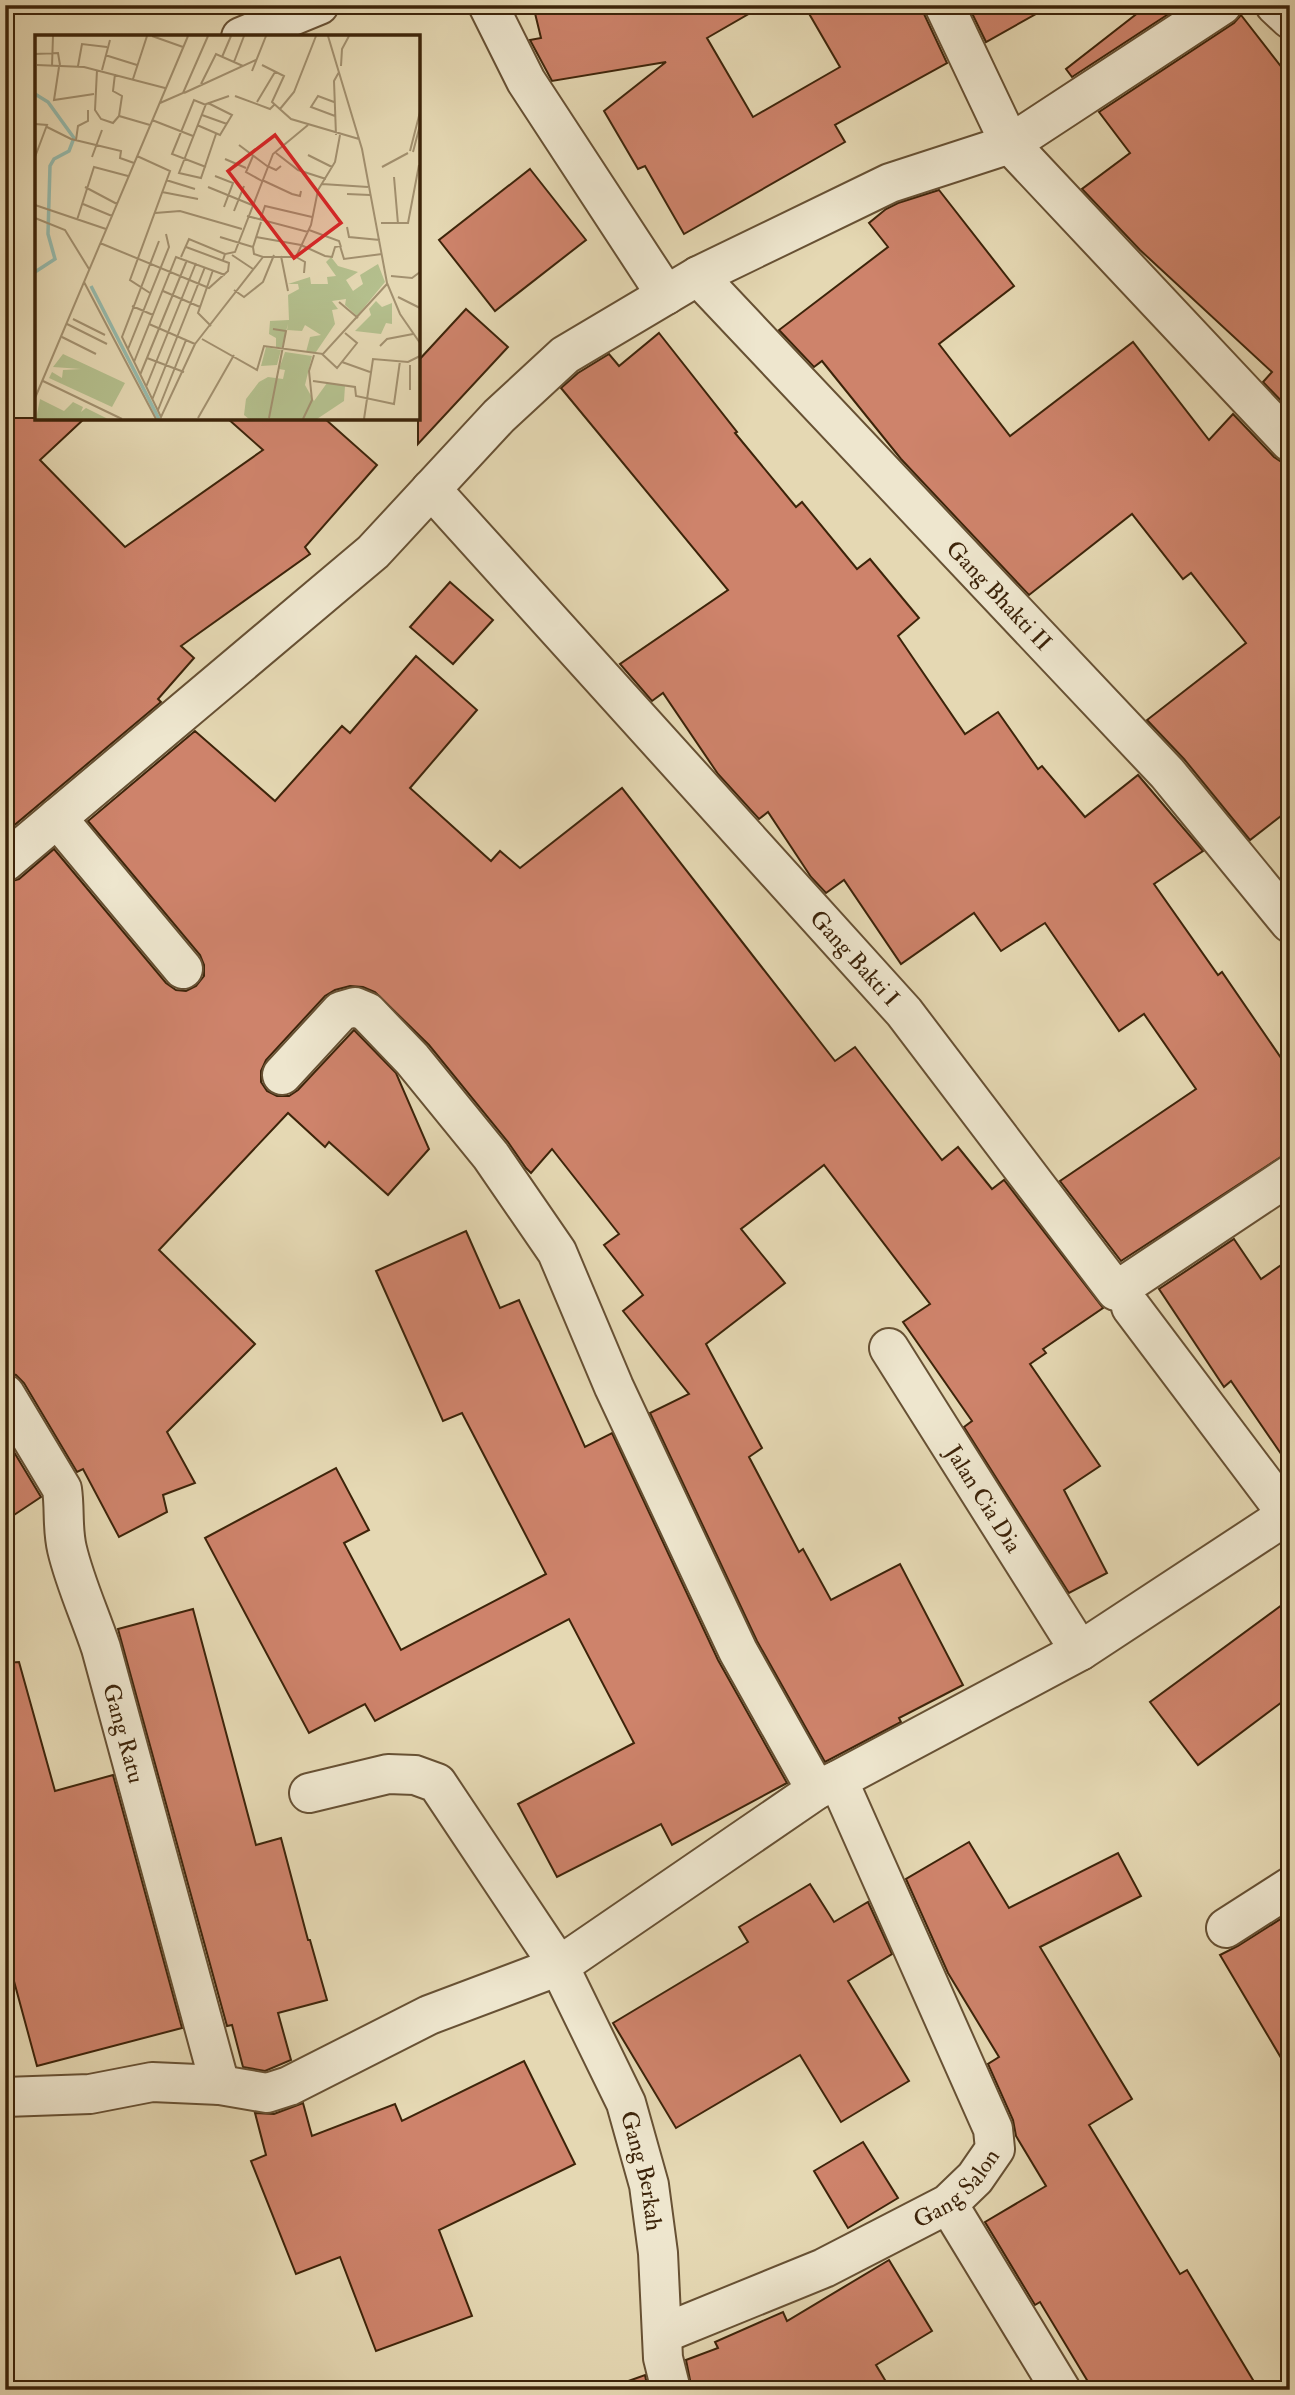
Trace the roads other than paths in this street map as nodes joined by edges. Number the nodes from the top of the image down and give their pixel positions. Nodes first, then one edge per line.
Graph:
1 (319, 5) edge
2 (488, 5) edge
3 (944, 5) edge
4 (1222, 5) edge
5 (1275, 5) edge
6 (1290, 19) edge
7 (246, 35) edge
8 (1010, 144) junction
9 (682, 285) junction
10 (1290, 442) edge
11 (431, 489) junction
12 (57, 818) junction
13 (6, 860) edge
14 (1290, 923) edge
15 (183, 969) dead end
16 (282, 1074) dead end
17 (1290, 1175) edge
18 (1131, 1307) dead end
19 (889, 1348) dead end
20 (5, 1394) edge
21 (1289, 1513) edge
22 (1080, 1651) junction
23 (827, 1785) junction
24 (309, 1793) dead end
25 (1290, 1887) edge
26 (1226, 1928) dead end
27 (559, 1966) junction
28 (220, 2085) junction
29 (5, 2097) edge
30 (948, 2204) junction
31 (662, 2334) junction
32 (671, 2390) edge
33 (1061, 2390) edge

1 - 7 street
2 - 9 street, Gang Bhakti II
3 - 8 street
4 - 8 street
5 - 6 street
8 - 9 street
8 - 10 street
9 - 11 street
9 - 14 street, Gang Bhakti II
11 - 12 street
11 - 17 street, Gang Bakti I
12 - 13 street
12 - 15 street
16 - 23 street, Gang Salon
18 - 21 street
19 - 22 street, Jalan Cia Dia
20 - 28 street, Gang Ratu
21 - 22 street
22 - 23 street
23 - 27 street
23 - 30 street, Gang Salon
24 - 27 street, Gang Berkah
25 - 26 street
27 - 28 street
27 - 31 street, Gang Berkah
28 - 29 street
30 - 31 street, Gang Salon
30 - 33 street
31 - 32 street, Gang Berkah

